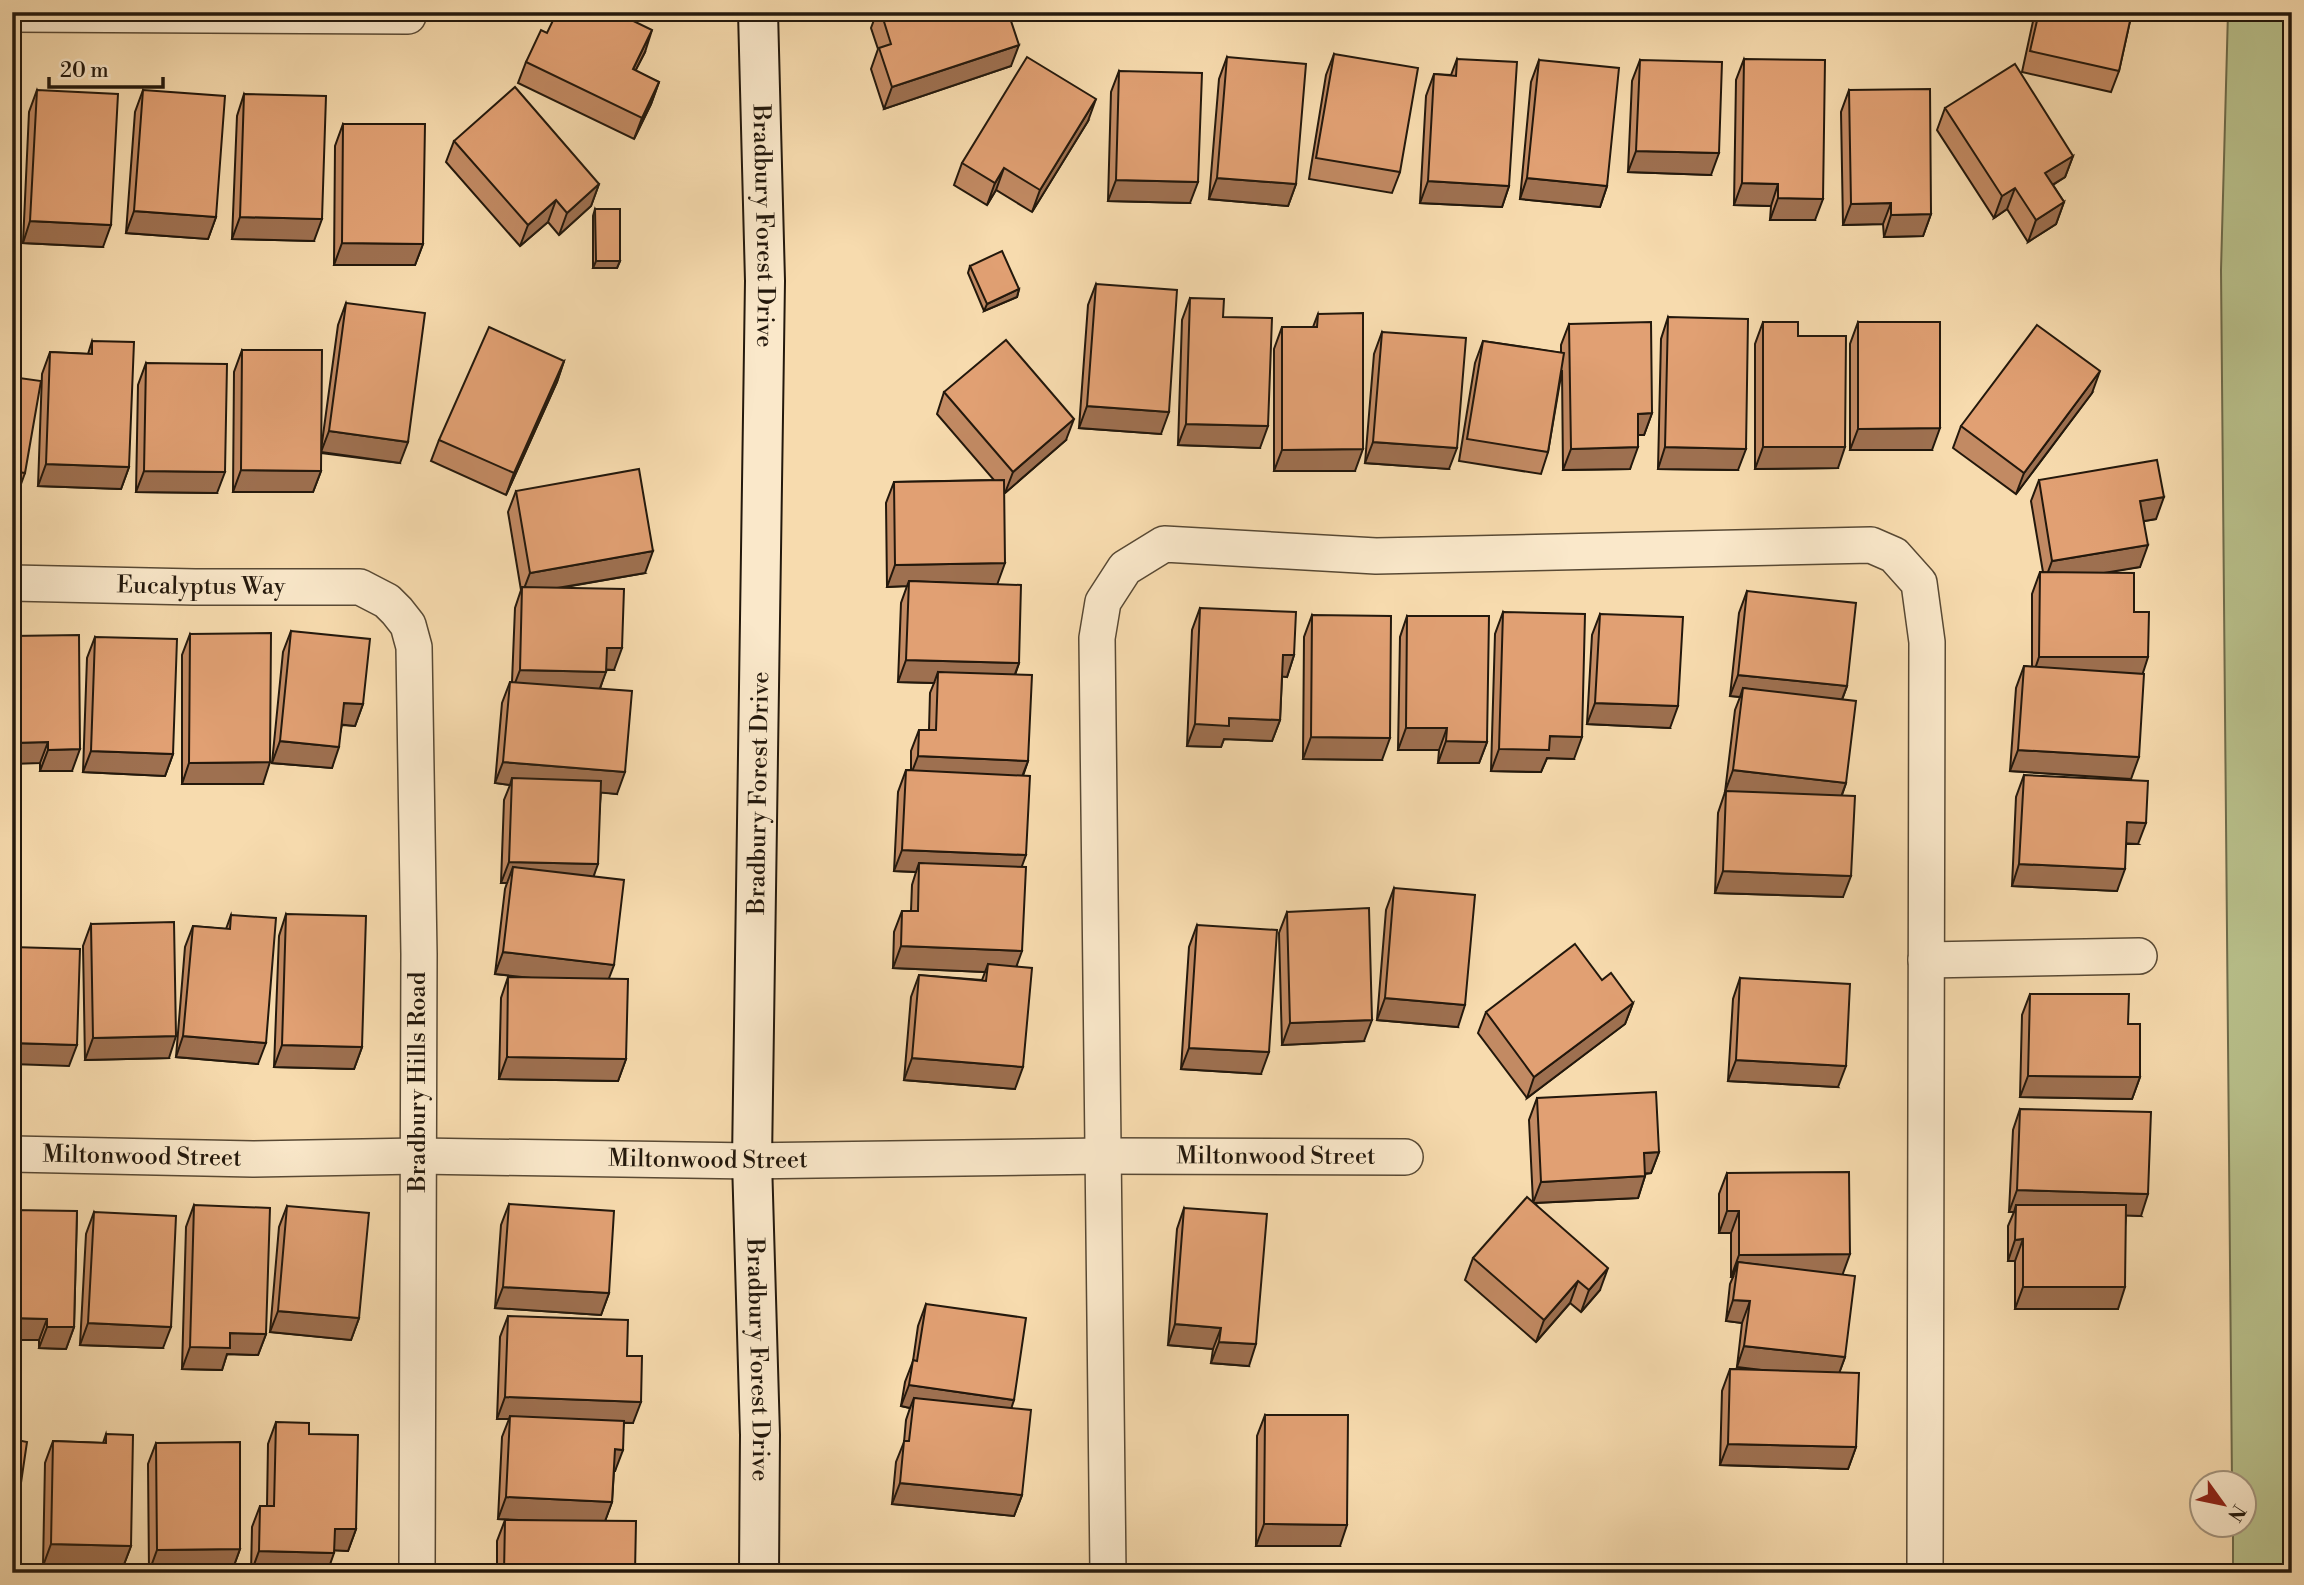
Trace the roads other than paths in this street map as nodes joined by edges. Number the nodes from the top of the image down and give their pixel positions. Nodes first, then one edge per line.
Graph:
1 (758, 12) edge
2 (12, 14) edge
3 (408, 14) edge
4 (12, 583) edge
5 (387, 601) joint
6 (2139, 956) dead end
7 (1926, 960) junction
8 (12, 1154) edge
9 (418, 1156) junction
10 (1103, 1156) junction
11 (1405, 1157) dead end
12 (752, 1161) junction
13 (417, 1573) edge
14 (759, 1573) edge
15 (1108, 1573) edge
16 (1925, 1573) edge

1 - 12 street, Bradbury Forest Drive
2 - 3 street
4 - 5 street, Eucalyptus Way
5 - 9 street, Bradbury Hills Road
6 - 7 street
7 - 10 street
7 - 16 street
8 - 9 street, Miltonwood Street
9 - 12 street, Miltonwood Street
9 - 13 street, Bradbury Hills Road
10 - 11 street, Miltonwood Street
10 - 12 street, Miltonwood Street
10 - 15 street
12 - 14 street, Bradbury Forest Drive

